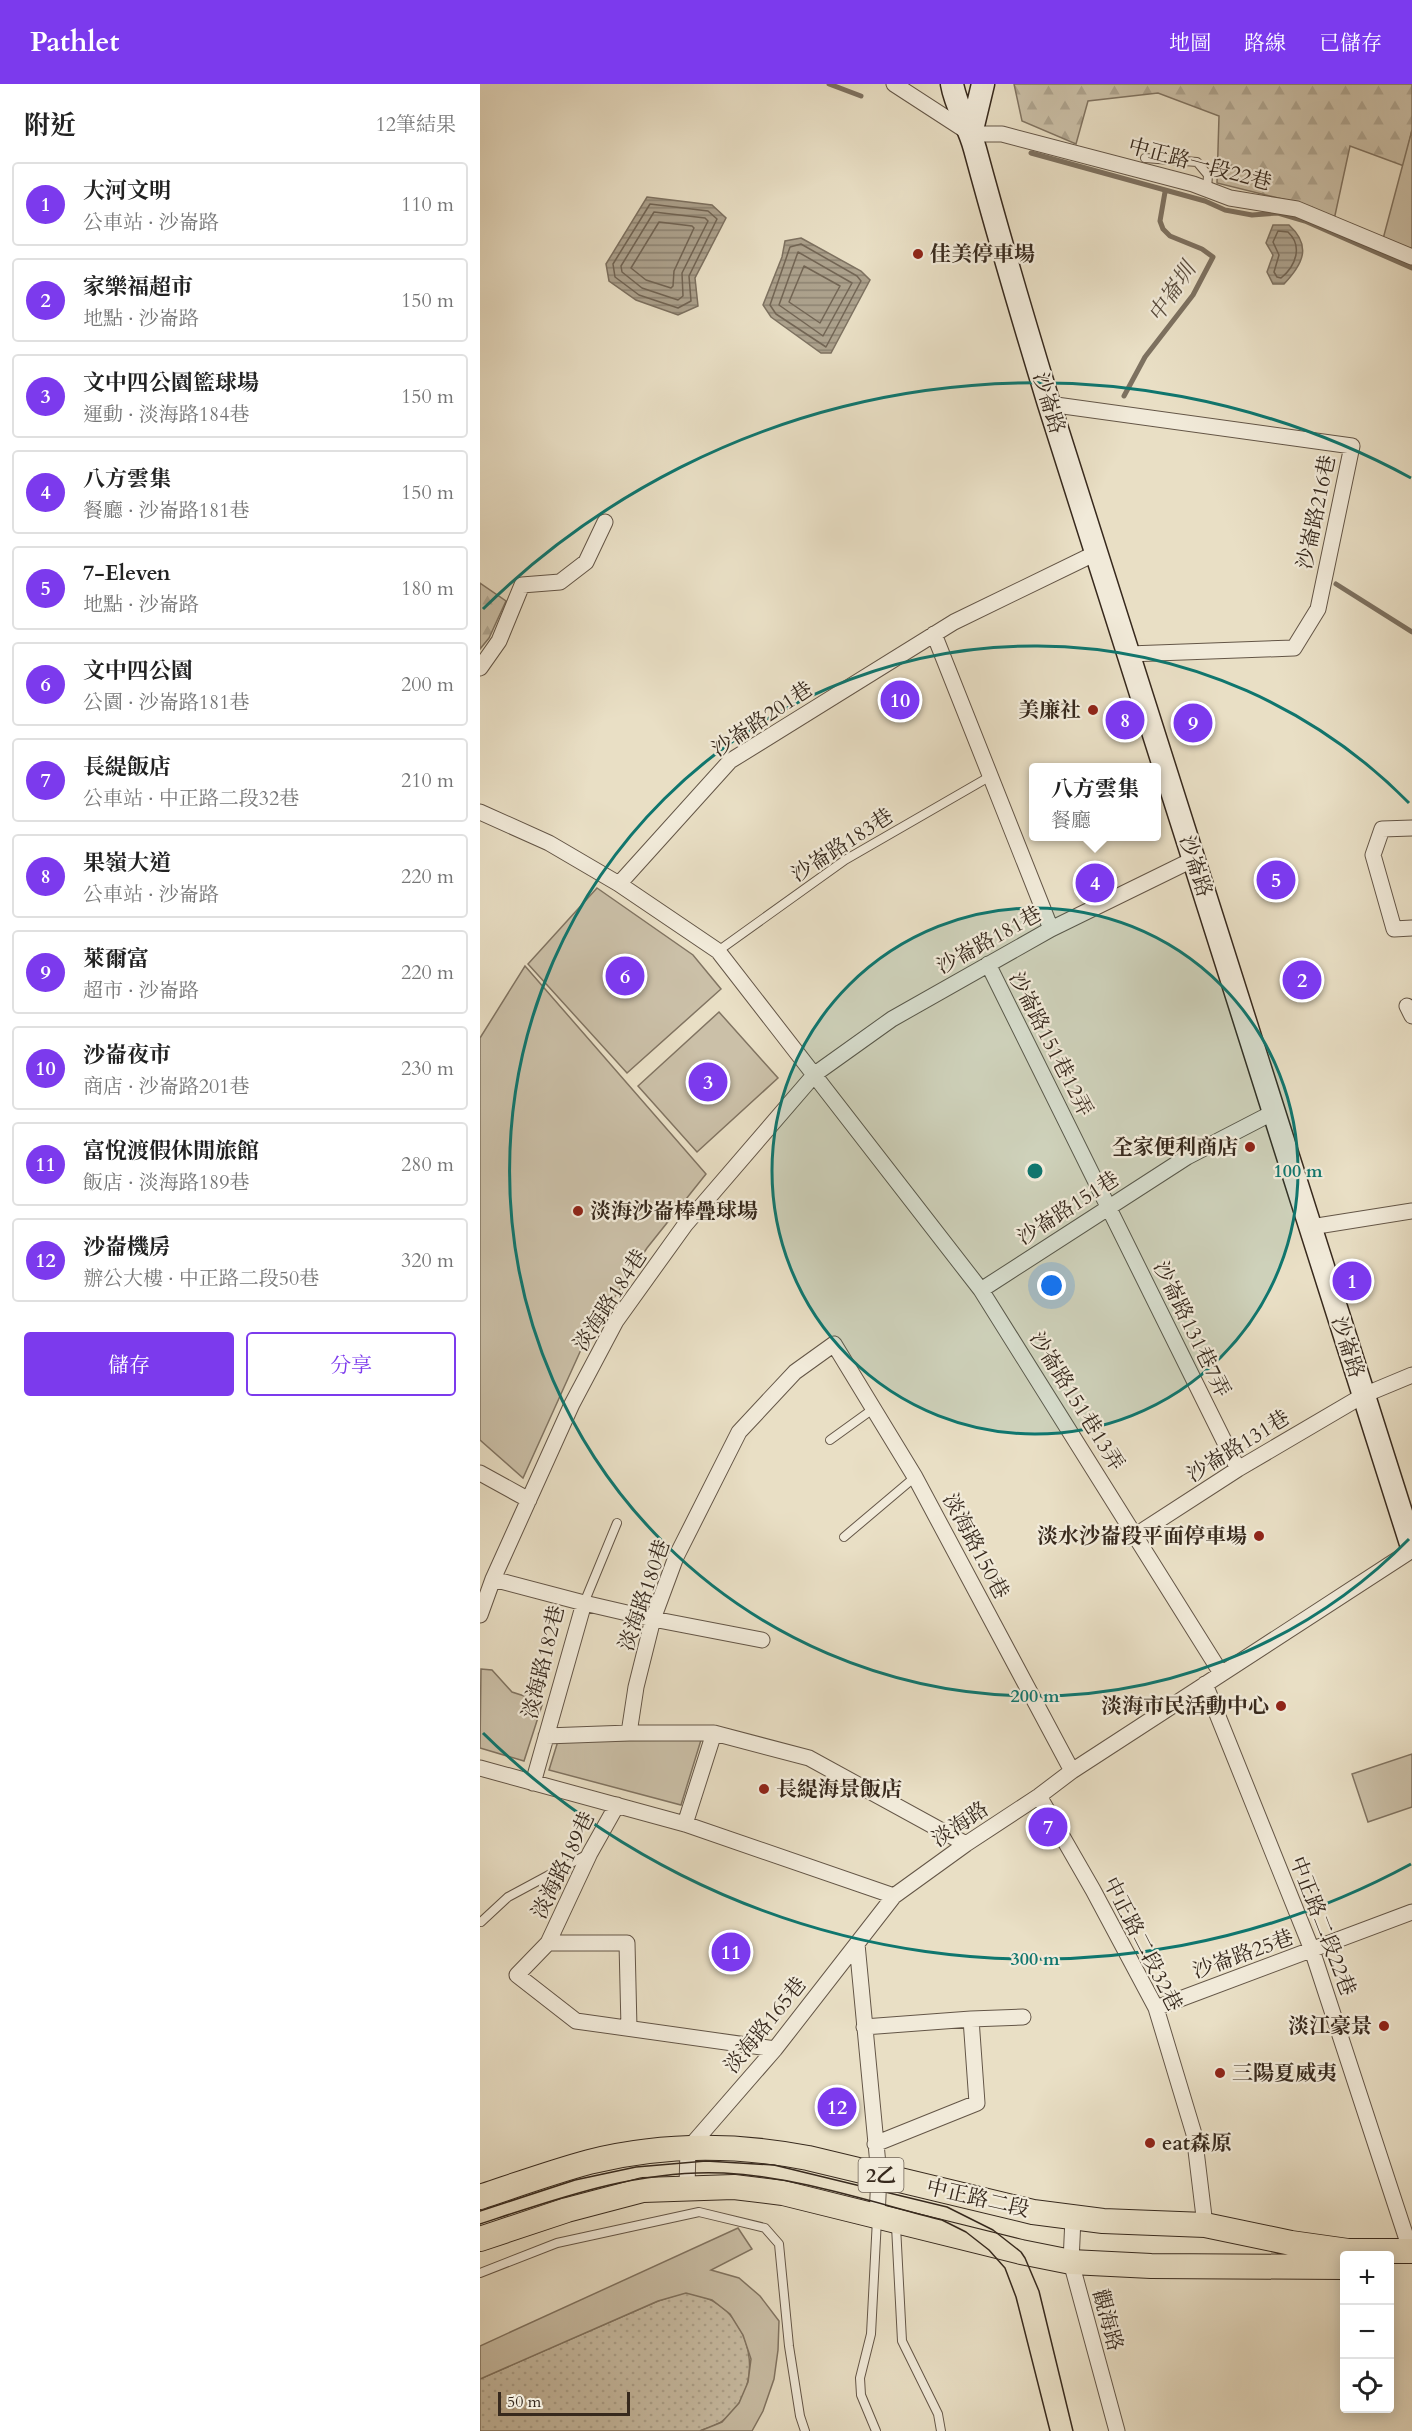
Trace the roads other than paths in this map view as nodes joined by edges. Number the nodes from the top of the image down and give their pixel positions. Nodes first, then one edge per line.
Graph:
1 (894, 84) edge
2 (952, 84) edge
3 (983, 84) edge
4 (971, 134) junction
5 (1145, 158) dead end
6 (1207, 189) junction
7 (1412, 256) edge
8 (1049, 404) junction
9 (605, 522) dead end
10 (1096, 553) junction
11 (934, 634) junction
12 (1129, 654) junction
13 (480, 668) edge
14 (989, 777) junction
15 (480, 812) edge
16 (1412, 828) edge
17 (1194, 859) junction
18 (619, 884) junction
19 (1412, 928) edge
20 (1051, 929) junction
21 (718, 951) junction
22 (988, 964) junction
23 (815, 1074) junction
24 (1274, 1112) junction
25 (1110, 1207) junction
26 (1412, 1211) edge
27 (1311, 1227) junction
28 (981, 1290) junction
29 (834, 1344) joint
30 (1412, 1375) edge
31 (1364, 1395) junction
32 (873, 1409) junction
33 (830, 1440) dead end
34 (1238, 1469) junction
35 (481, 1476) edge
36 (915, 1477) junction
37 (529, 1500) junction
38 (617, 1523) dead end
39 (1137, 1535) junction
40 (844, 1537) dead end
41 (1412, 1548) edge
42 (493, 1580) junction
43 (584, 1603) junction
44 (480, 1615) edge
45 (653, 1619) junction
46 (762, 1640) dead end
47 (1221, 1673) junction
48 (1205, 1684) junction
49 (629, 1733) junction
50 (714, 1733) junction
51 (546, 1736) junction
52 (480, 1768) edge
53 (1072, 1771) junction
54 (532, 1783) junction
55 (1039, 1796) junction
56 (616, 1805) junction
57 (685, 1824) junction
58 (966, 1844) junction
59 (590, 1853) junction
60 (894, 1896) junction
61 (1412, 1912) edge
62 (481, 1922) edge
63 (548, 1943) junction
64 (857, 1944) junction
65 (1312, 1950) junction
66 (1156, 2008) junction
67 (1023, 2017) dead end
68 (971, 2019) junction
69 (864, 2027) junction
70 (629, 2028) junction
71 (775, 2049) junction
72 (875, 2144) junction
73 (688, 2149) junction
74 (879, 2175) junction
75 (687, 2187) junction
76 (480, 2197) edge
77 (1073, 2218) junction
78 (886, 2219) junction
79 (1205, 2225) junction
80 (480, 2239) edge
81 (1412, 2256) edge
82 (1071, 2262) junction
83 (1394, 2265) edge
84 (1340, 2267) edge
85 (480, 2273) edge
86 (805, 2431) edge
87 (876, 2431) edge
88 (941, 2431) edge
89 (1117, 2431) edge

1 - 4 street
2 - 4 street, 沙崙路
3 - 4 street
4 - 6 street, 中正路一段22巷
4 - 8 street, 沙崙路
5 - 6 lane
6 - 7 street, 中正路一段22巷
8 - 10 street, 沙崙路
8 - 12 street, 沙崙路216巷
9 - 13 street
10 - 11 street, 沙崙路201巷
10 - 12 street, 沙崙路
11 - 14 street
11 - 18 street, 沙崙路201巷
12 - 17 street, 沙崙路
14 - 20 street
14 - 21 lane, 沙崙路183巷
15 - 18 street
16 - 19 street
17 - 20 street, 沙崙路181巷
17 - 24 street, 沙崙路
18 - 21 street
20 - 22 street, 沙崙路181巷
21 - 23 street
22 - 23 street, 沙崙路181巷
22 - 25 street, 沙崙路151巷12弄
23 - 28 street
23 - 37 street, 淡海路184巷
24 - 25 street, 沙崙路151巷
24 - 27 street, 沙崙路
25 - 28 street, 沙崙路151巷
25 - 34 street, 沙崙路131巷7弄
26 - 27 street
27 - 31 street, 沙崙路
28 - 39 street, 沙崙路151巷13弄
29 - 32 street, 淡海路150巷
29 - 45 street, 淡海路180巷
30 - 31 street, 沙崙路131巷
31 - 34 street, 沙崙路131巷
31 - 41 street, 沙崙路
32 - 33 lane
32 - 36 street, 淡海路150巷
34 - 39 street, 沙崙路131巷
35 - 37 street
36 - 40 lane
36 - 53 street, 淡海路150巷
37 - 42 street, 淡海路184巷
38 - 43 lane
39 - 47 street, 沙崙路151巷13弄
41 - 47 street, 淡海路
42 - 43 street, 淡海路182巷
42 - 44 street, 淡海路184巷
43 - 45 street
43 - 51 street, 淡海路182巷
45 - 46 street
45 - 49 street, 淡海路180巷
47 - 48 street, 淡海路
48 - 53 street, 淡海路
48 - 65 street, 中正路二段22巷
49 - 50 street
49 - 51 street
50 - 57 street
50 - 58 street
51 - 54 street, 淡海路182巷
52 - 54 street
53 - 55 street, 淡海路
54 - 56 street
55 - 58 street, 淡海路
55 - 66 street, 中正路二段32巷
56 - 57 street
56 - 59 street, 淡海路189巷
57 - 60 street
58 - 60 street, 淡海路
59 - 62 lane
59 - 63 street, 淡海路189巷
60 - 64 street, 淡海路165巷
61 - 65 street, 沙崙路25巷
63 - 70 street, 淡海路189巷
63 - 70 street, 淡海路189巷
64 - 69 street
64 - 71 street, 淡海路165巷
65 - 66 street, 沙崙路25巷
65 - 81 street, 中正路二段22巷
66 - 79 street, 中正路二段32巷
67 - 68 street
68 - 69 street
68 - 72 street
69 - 72 street
70 - 71 street, 淡海路189巷
71 - 73 street, 淡海路165巷
72 - 74 street
73 - 74 main road, 中正路二段 / 2乙
73 - 75 street
73 - 76 main road, 中正路二段 / 2乙
74 - 77 main road, 中正路二段 / 2乙
74 - 78 street
75 - 78 main road, 中正路二段 / 2乙
75 - 80 main road, 中正路二段 / 2乙
77 - 79 main road, 中正路二段 / 2乙
77 - 82 street, 觀海路
78 - 82 main road, 中正路二段 / 2乙
78 - 87 lane
78 - 88 lane
79 - 81 main road, 中正路二段 / 2乙
81 - 83 main road
82 - 84 main road, 中正路二段 / 2乙
82 - 89 street, 觀海路
85 - 86 lane

